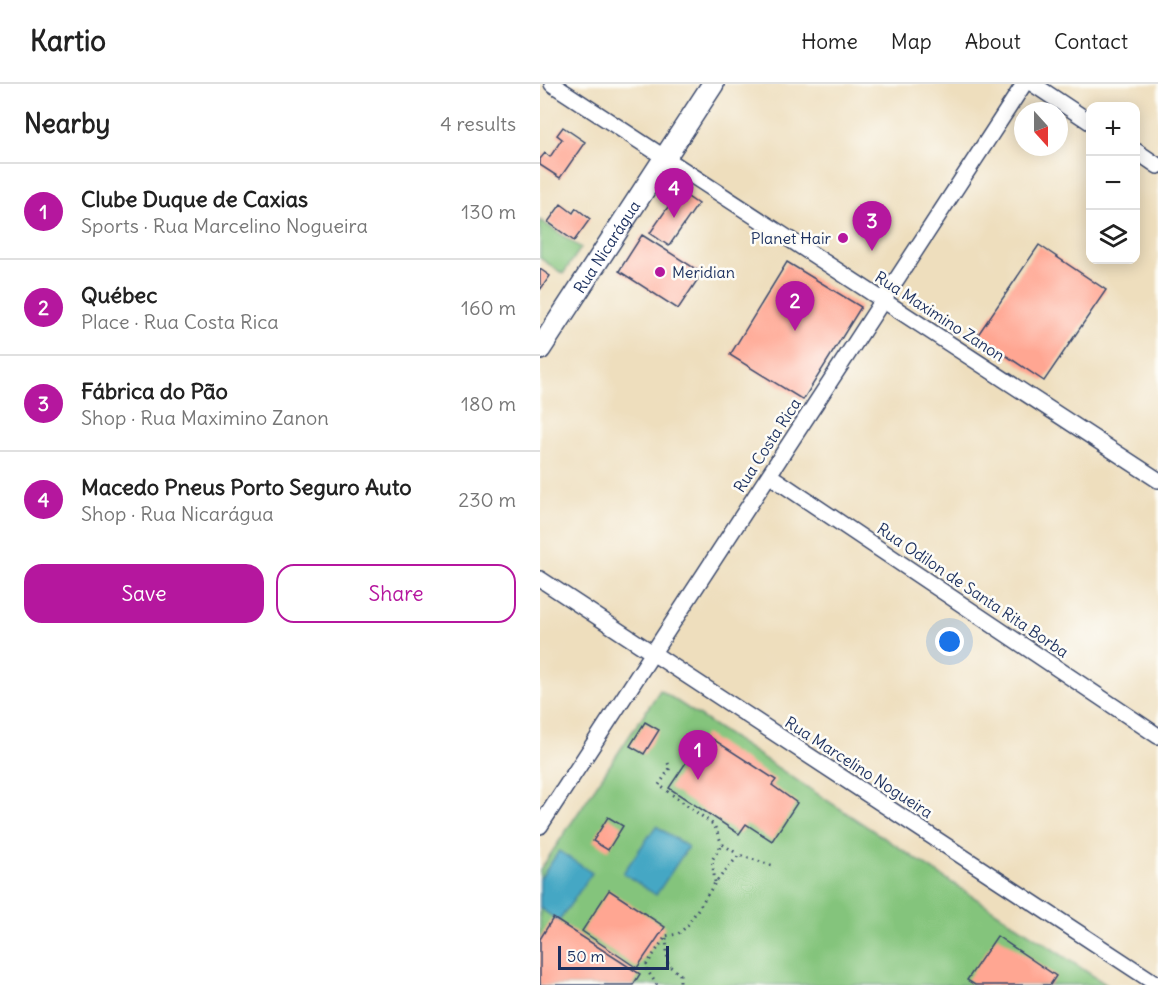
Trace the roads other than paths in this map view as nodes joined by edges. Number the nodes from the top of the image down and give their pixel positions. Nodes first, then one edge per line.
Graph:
1 (552, 84) edge
2 (713, 84) edge
3 (1024, 84) edge
4 (1033, 84) edge
5 (1086, 119) edge
6 (1140, 154) edge
7 (665, 158) junction
8 (1158, 166) edge
9 (883, 300) junction
10 (540, 349) edge
11 (769, 475) junction
12 (1158, 480) edge
13 (540, 579) edge
14 (653, 653) junction
15 (1158, 736) edge
16 (540, 826) edge
17 (1156, 981) edge

1 - 7 street, Rua Maximino Zanon
2 - 7 main road, Rua Nicarágua
3 - 9 street, Rua Costa Rica
4 - 5 street
6 - 8 street
7 - 9 street, Rua Maximino Zanon
7 - 10 main road, Rua Nicarágua
9 - 11 street, Rua Costa Rica
9 - 12 street, Rua Maximino Zanon
11 - 14 street, Rua Costa Rica
11 - 15 street, Rua Odilon de Santa Rita Borba
13 - 14 street, Rua Marcelino Nogueira
14 - 16 street, Rua Costa Rica
14 - 17 street, Rua Marcelino Nogueira

